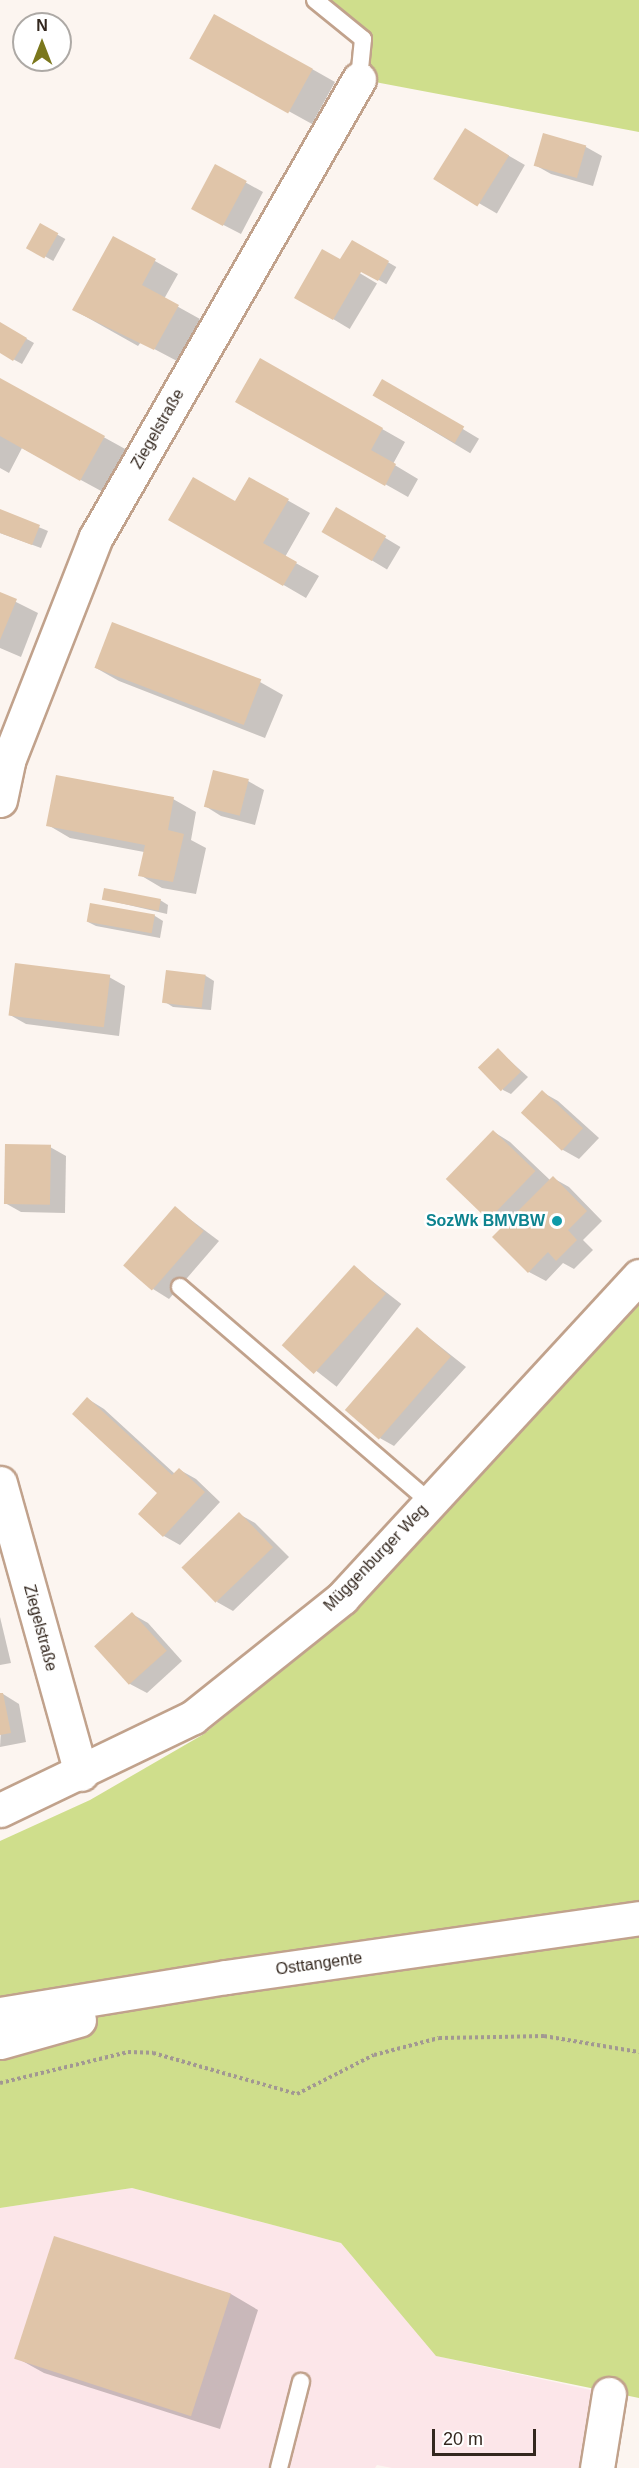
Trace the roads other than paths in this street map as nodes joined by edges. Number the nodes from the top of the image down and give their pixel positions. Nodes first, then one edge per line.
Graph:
1 (315, 0) edge
2 (358, 79) joint
3 (0, 800) edge
4 (639, 1276) edge
5 (180, 1287) dead end
6 (0, 1483) edge
7 (431, 1503) junction
8 (81, 1774) junction
9 (0, 1810) edge
10 (639, 1918) edge
11 (226, 1977) junction
12 (0, 2014) edge
13 (0, 2042) edge
14 (301, 2382) dead end
15 (609, 2394) dead end
16 (279, 2468) edge
17 (597, 2468) edge

1 - 2 lane
2 - 3 street, Ziegelstraße
4 - 7 street, Müggenburger Weg
5 - 7 lane
6 - 8 street, Ziegelstraße
7 - 8 street, Müggenburger Weg
8 - 9 street, Müggenburger Weg
10 - 11 street, Osttangente
11 - 12 street, Osttangente
11 - 13 street
14 - 16 lane
15 - 17 street

